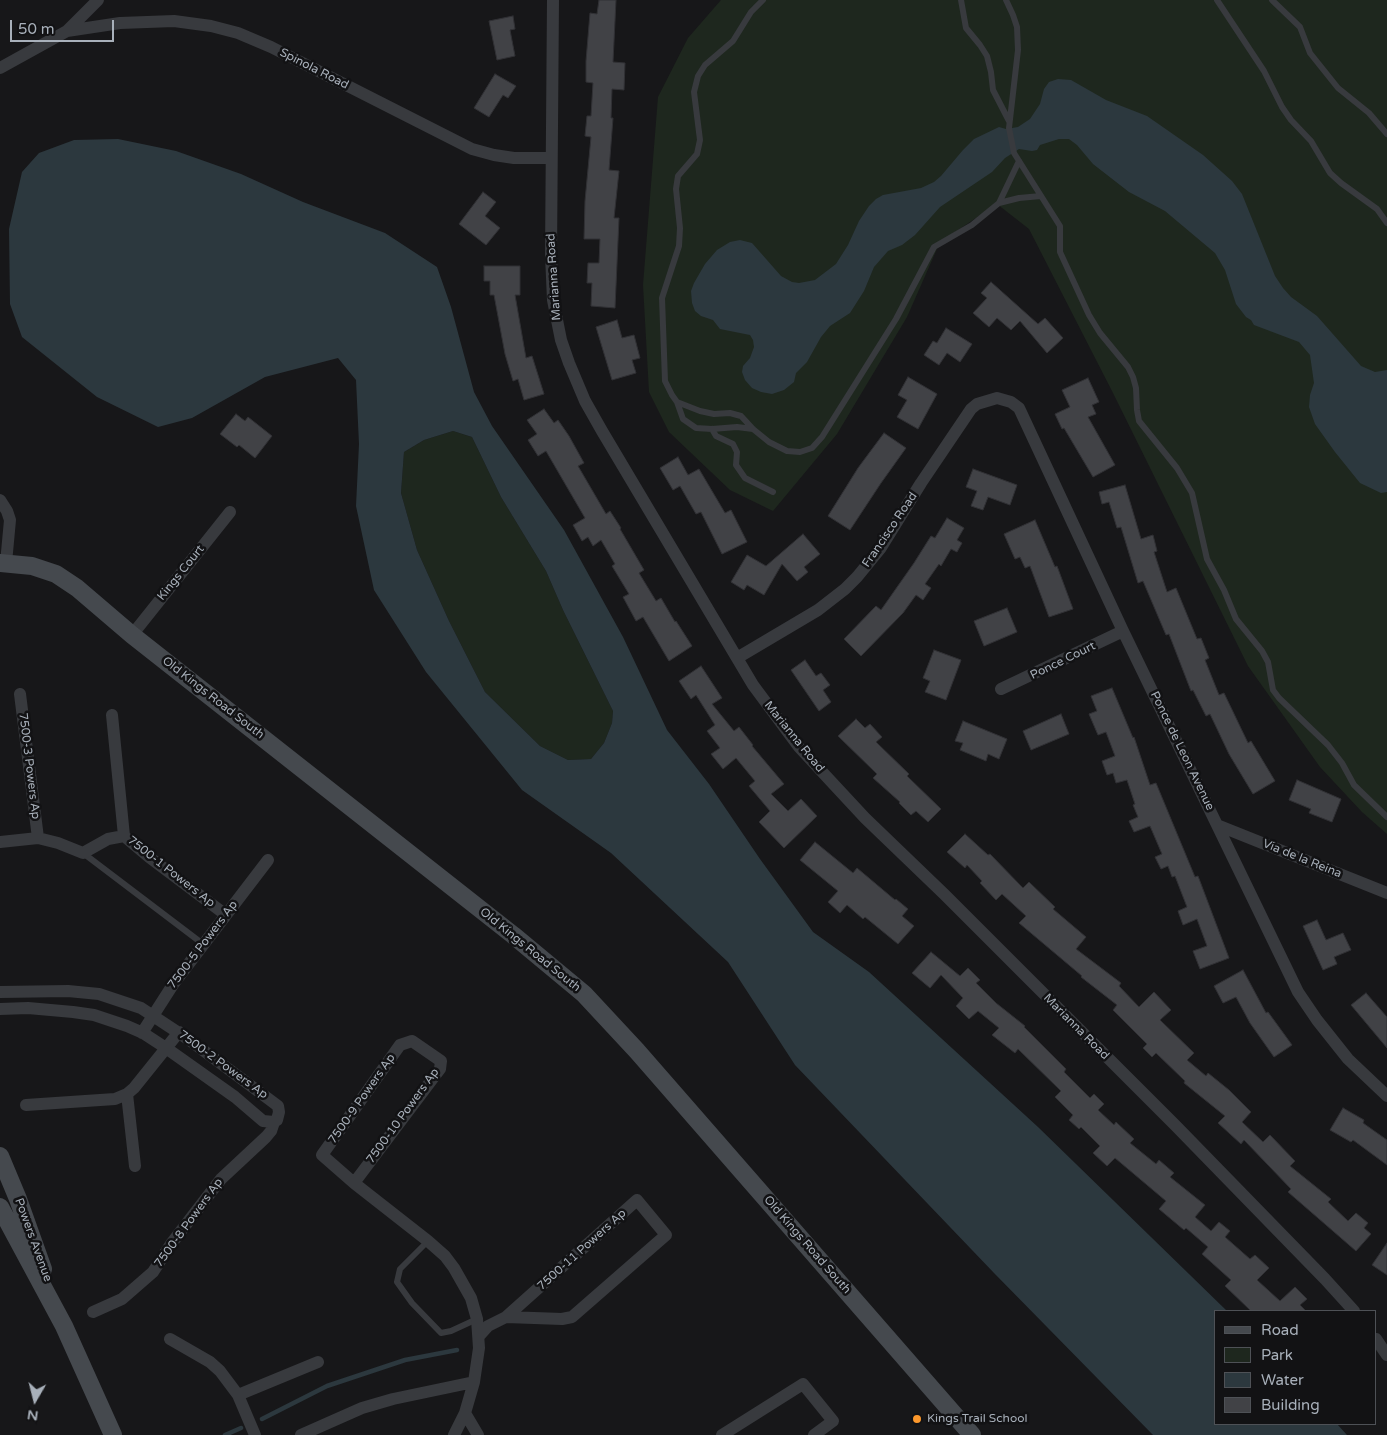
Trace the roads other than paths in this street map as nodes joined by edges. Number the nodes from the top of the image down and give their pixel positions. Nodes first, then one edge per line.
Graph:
1 (98, 0) edge
2 (553, 0) edge
3 (762, 0) edge
4 (961, 0) edge
5 (1006, 0) edge
6 (1216, 0) edge
7 (1272, 0) edge
8 (67, 31) junction
9 (0, 68) edge
10 (1009, 125) junction
11 (1387, 134) edge
12 (551, 158) junction
13 (1019, 161) junction
14 (1041, 196) junction
15 (1000, 203) junction
16 (1387, 223) edge
17 (997, 398) joint
18 (677, 402) junction
19 (712, 429) junction
20 (753, 429) junction
21 (773, 492) dead end
22 (0, 500) edge
23 (230, 512) dead end
24 (3, 563) edge
25 (1124, 631) junction
26 (132, 635) junction
27 (737, 658) junction
28 (1001, 689) dead end
29 (20, 694) dead end
30 (112, 715) dead end
31 (1387, 817) edge
32 (1217, 824) junction
33 (124, 836) junction
34 (38, 838) junction
35 (0, 842) edge
36 (83, 853) junction
37 (268, 860) dead end
38 (1387, 893) edge
39 (226, 915) junction
40 (203, 944) junction
41 (0, 992) edge
42 (0, 1009) edge
43 (153, 1016) junction
44 (179, 1032) junction
45 (142, 1033) junction
46 (166, 1048) junction
47 (428, 1051) joint
48 (127, 1094) junction
49 (1387, 1096) edge
50 (26, 1105) dead end
51 (274, 1122) junction
52 (0, 1156) edge
53 (135, 1166) dead end
54 (354, 1183) junction
55 (0, 1207) edge
56 (428, 1241) junction
57 (1353, 1310) edge
58 (93, 1312) dead end
59 (506, 1317) junction
60 (478, 1319) junction
61 (64, 1326) junction
62 (480, 1336) junction
63 (170, 1339) dead end
64 (1377, 1340) edge
65 (1387, 1355) edge
66 (318, 1362) dead end
67 (474, 1382) junction
68 (238, 1395) junction
69 (464, 1414) junction
70 (113, 1435) edge
71 (254, 1435) edge
72 (301, 1435) edge
73 (454, 1435) edge
74 (478, 1435) edge
75 (722, 1435) edge
76 (814, 1435) edge
77 (971, 1435) edge

1 - 8 street
2 - 12 street, Marianna Road
3 - 18 lane
4 - 10 lane
5 - 10 lane
6 - 16 lane
7 - 11 lane
8 - 9 street
8 - 12 street, Spinola Road
10 - 13 lane
12 - 27 street, Marianna Road
13 - 14 lane
13 - 15 lane
14 - 15 lane
14 - 31 lane
15 - 20 lane
17 - 25 street, Ponce de Leon Avenue
17 - 27 street, Francisco Road
18 - 19 lane
18 - 20 lane
19 - 20 lane
19 - 21 lane
22 - 24 street, Old Kings Road South
23 - 26 street, Kings Court
24 - 26 street, Old Kings Road South
25 - 28 street, Ponce Court
25 - 32 street, Ponce de Leon Avenue
26 - 77 street, Old Kings Road South
27 - 57 street, Marianna Road
29 - 34 street, 7500-3 Powers Ap
30 - 33 street
32 - 38 street, Via de la Reina
32 - 49 street, Ponce de Leon Avenue
33 - 36 street, 7500-1 Powers Ap
33 - 39 street, 7500-1 Powers Ap
34 - 35 street
34 - 36 street
36 - 40 lane
37 - 39 street, 7500-5 Powers Ap
39 - 40 street, 7500-5 Powers Ap
40 - 43 street, 7500-5 Powers Ap
41 - 43 street, 7500-2 Powers Ap
42 - 45 street, 7500-2 Powers Ap
43 - 44 street, 7500-2 Powers Ap
43 - 45 street, 7500-5 Powers Ap
44 - 46 street
44 - 51 street, 7500-2 Powers Ap
45 - 46 street, 7500-2 Powers Ap
46 - 48 street
46 - 51 street, 7500-2 Powers Ap
47 - 54 street, 7500-10 Powers Ap
47 - 54 street, 7500-9 Powers Ap
48 - 50 street
48 - 53 street
51 - 58 street, 7500-8 Powers Ap
52 - 61 street, Powers Avenue
54 - 56 street
55 - 61 street, Powers Avenue
56 - 60 street
56 - 60 lane
59 - 59 street, 7500-11 Powers Ap
59 - 62 street, 7500-11 Powers Ap
60 - 62 street
61 - 70 street, Powers Avenue
62 - 67 street
63 - 68 street
64 - 65 street
66 - 68 street
67 - 69 street
67 - 72 street
68 - 71 street
69 - 73 street
69 - 74 street
75 - 76 street

